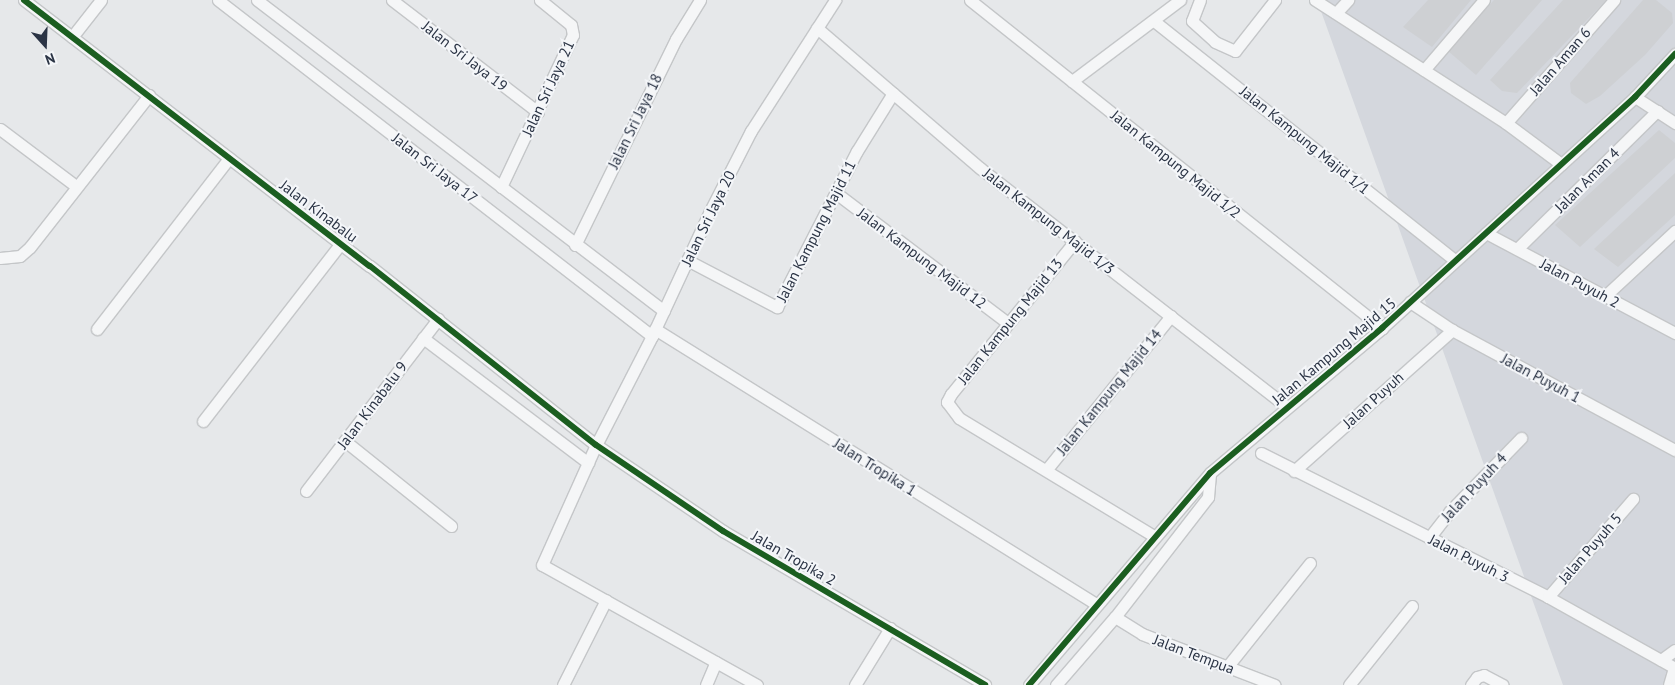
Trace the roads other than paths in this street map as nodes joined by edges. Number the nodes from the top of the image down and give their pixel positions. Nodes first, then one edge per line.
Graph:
1 (24, 0) edge
2 (101, 0) edge
3 (218, 0) edge
4 (257, 0) edge
5 (392, 0) edge
6 (540, 0) edge
7 (700, 0) edge
8 (835, 0) edge
9 (970, 0) edge
10 (1180, 0) edge
11 (1200, 0) edge
12 (1274, 0) edge
13 (1315, 0) edge
14 (1348, 0) edge
15 (1484, 0) edge
16 (1614, 0) edge
17 (1336, 13) junction
18 (1154, 21) junction
19 (816, 28) junction
20 (72, 37) junction
21 (1675, 54) edge
22 (1424, 70) junction
23 (1072, 81) junction
24 (893, 93) junction
25 (149, 95) junction
26 (1635, 97) junction
27 (1656, 111) junction
28 (538, 112) junction
29 (1506, 122) junction
30 (1675, 123) edge
31 (0, 128) edge
32 (229, 158) junction
33 (1561, 164) junction
34 (76, 186) junction
35 (501, 187) junction
36 (836, 193) junction
37 (1675, 231) edge
38 (1486, 233) junction
39 (1075, 241) junction
40 (340, 243) junction
41 (575, 245) junction
42 (1517, 249) junction
43 (0, 258) edge
44 (687, 260) junction
45 (1455, 260) junction
46 (1604, 296) junction
47 (1410, 302) junction
48 (664, 311) junction
49 (1171, 316) junction
50 (438, 319) junction
51 (1008, 323) junction
52 (1382, 328) junction
53 (97, 330) dead end
54 (1452, 330) junction
55 (653, 333) junction
56 (1675, 333) edge
57 (423, 338) junction
58 (1287, 407) junction
59 (203, 421) dead end
60 (1521, 438) dead end
61 (345, 441) junction
62 (596, 445) junction
63 (1675, 450) edge
64 (1261, 453) dead end
65 (588, 463) junction
66 (1047, 469) junction
67 (1294, 470) junction
68 (1210, 473) junction
69 (306, 491) dead end
70 (1633, 499) dead end
71 (452, 526) dead end
72 (1154, 536) junction
73 (1429, 538) junction
74 (1310, 563) dead end
75 (1548, 597) junction
76 (606, 600) junction
77 (1096, 604) junction
78 (1412, 606) dead end
79 (1115, 617) junction
80 (890, 628) junction
81 (1675, 650) edge
82 (1661, 660) junction
83 (716, 662) junction
84 (1227, 667) junction
85 (1675, 668) edge
86 (563, 685) edge
87 (706, 685) edge
88 (757, 685) edge
89 (856, 685) edge
90 (985, 685) edge
91 (1029, 685) edge
92 (1056, 685) edge
93 (1275, 685) edge
94 (1349, 685) edge
95 (1471, 685) edge
96 (1504, 685) edge
97 (1669, 685) edge

1 - 20 street, Jalan Kinabalu
2 - 20 street
3 - 55 street, Jalan Sri Jaya 17
4 - 35 street, Jalan Sri Jaya 17
5 - 28 street, Jalan Sri Jaya 19
6 - 28 street, Jalan Sri Jaya 21
7 - 41 street, Jalan Sri Jaya 18
8 - 19 street, Jalan Sri Jaya 20
9 - 23 street, Jalan Kampung Majid 1/2
10 - 18 street
11 - 12 street
13 - 17 street
14 - 17 street
15 - 22 street
16 - 29 street, Jalan Aman 6
17 - 22 street
18 - 23 street
18 - 45 street, Jalan Kampung Majid 1/1
19 - 24 street, Jalan Kampung Majid 1/3
19 - 44 street, Jalan Sri Jaya 20
20 - 25 street, Jalan Kinabalu
21 - 26 street, Jalan Kampung Majid 15
22 - 29 street
23 - 52 street, Jalan Kampung Majid 1/2
24 - 36 street, Jalan Kampung Majid 11
24 - 39 street, Jalan Kampung Majid 1/3
25 - 32 street, Jalan Kinabalu
25 - 34 street
26 - 27 street
26 - 33 street, Jalan Kampung Majid 15
27 - 30 street
27 - 42 street, Jalan Aman 4
28 - 35 street, Jalan Sri Jaya 21
29 - 33 street
31 - 34 street
32 - 40 street, Jalan Kinabalu
32 - 53 street
33 - 38 street, Jalan Kampung Majid 15
34 - 43 street
35 - 41 street, Jalan Sri Jaya 17
36 - 44 street, Jalan Kampung Majid 11
36 - 51 street, Jalan Kampung Majid 12
37 - 46 street
38 - 42 street, Jalan Puyuh 2
38 - 45 street, Jalan Kampung Majid 15
39 - 49 street, Jalan Kampung Majid 1/3
39 - 51 street, Jalan Kampung Majid 13
40 - 50 street, Jalan Kinabalu
40 - 59 street
41 - 48 street, Jalan Sri Jaya 17
42 - 46 street, Jalan Puyuh 2
44 - 48 street, Jalan Sri Jaya 20
45 - 47 street, Jalan Kampung Majid 15
46 - 56 street, Jalan Puyuh 2
47 - 52 street, Jalan Kampung Majid 15
47 - 54 street, Jalan Puyuh 1
48 - 55 street, Jalan Sri Jaya 20
49 - 58 street, Jalan Kampung Majid 1/3
49 - 66 street, Jalan Kampung Majid 14
50 - 57 street, Jalan Kinabalu 9
50 - 62 street, Jalan Kinabalu
51 - 66 street, Jalan Kampung Majid 13
52 - 58 street, Jalan Kampung Majid 15
54 - 63 street, Jalan Puyuh 1
54 - 67 street, Jalan Puyuh
55 - 62 street, Jalan Sri Jaya 20
55 - 77 street, Jalan Tropika 1
57 - 61 street, Jalan Kinabalu 9
57 - 65 street
58 - 68 street, Jalan Kampung Majid 15
60 - 73 street, Jalan Puyuh 4
61 - 69 street, Jalan Kinabalu 9
61 - 71 street
62 - 65 street, Jalan Sri Jaya 20
62 - 80 street, Jalan Tropika 2
64 - 67 street, Jalan Puyuh 3
65 - 76 street, Jalan Sri Jaya 20
66 - 72 street
67 - 73 street, Jalan Puyuh 3
68 - 72 street, Jalan Kampung Majid 15
68 - 79 street
70 - 75 street, Jalan Puyuh 5
72 - 77 street, Jalan Kampung Majid 15
73 - 75 street, Jalan Puyuh 3
74 - 84 street
75 - 82 street, Jalan Puyuh 3
76 - 83 street
76 - 86 street
77 - 91 street, Jalan Kampung Majid 15
78 - 94 street
79 - 84 street, Jalan Tempua
79 - 92 street
80 - 89 street
80 - 90 street, Jalan Tropika 2
81 - 82 street
82 - 85 street, Jalan Puyuh 3
83 - 87 street
83 - 88 street
84 - 93 street, Jalan Tempua
85 - 97 street
95 - 96 street

